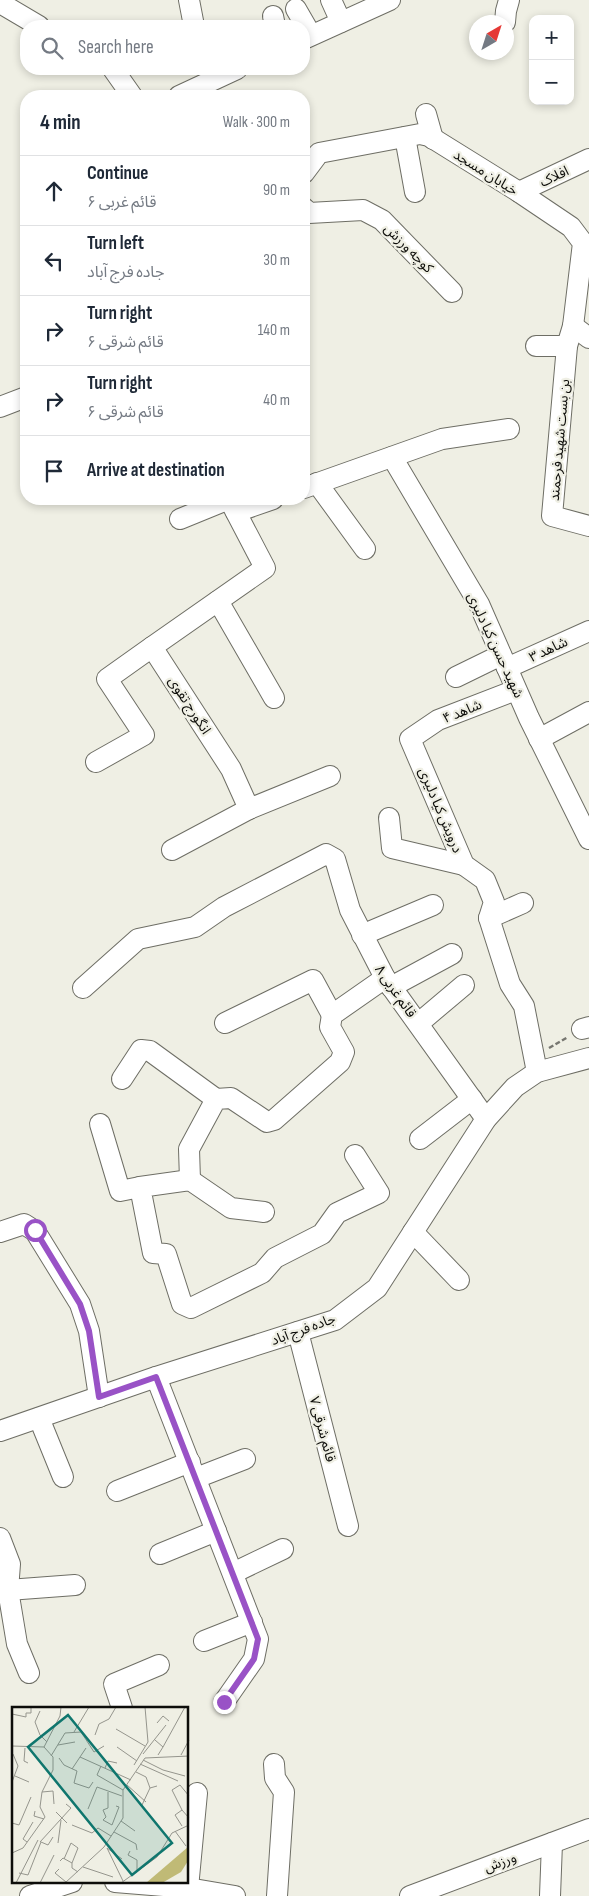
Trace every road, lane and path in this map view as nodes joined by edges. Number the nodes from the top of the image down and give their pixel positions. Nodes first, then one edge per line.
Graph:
1 (189, 0) edge
2 (331, 0) edge
3 (390, 0) edge
4 (509, 0) edge
5 (0, 3) edge
6 (296, 10) dead end
7 (506, 15) edge
8 (29, 20) edge
9 (193, 20) edge
10 (300, 20) edge
11 (341, 22) junction
12 (310, 36) edge
13 (117, 75) edge
14 (202, 76) edge
15 (128, 90) edge
16 (186, 90) edge
17 (426, 114) dead end
18 (405, 137) junction
19 (433, 139) junction
20 (589, 159) edge
21 (310, 165) edge
22 (415, 192) dead end
23 (519, 192) junction
24 (310, 214) edge
25 (585, 270) edge
26 (452, 292) dead end
27 (581, 332) edge
28 (536, 346) dead end
29 (567, 346) junction
30 (20, 399) edge
31 (0, 407) edge
32 (509, 429) dead end
33 (392, 457) junction
34 (310, 485) edge
35 (225, 505) edge
36 (232, 505) edge
37 (180, 519) dead end
38 (589, 526) edge
39 (365, 549) dead end
40 (218, 601) junction
41 (589, 631) edge
42 (152, 647) junction
43 (504, 662) junction
44 (456, 677) dead end
45 (516, 690) junction
46 (274, 698) dead end
47 (589, 712) edge
48 (410, 739) joint
49 (539, 739) junction
50 (96, 762) dead end
51 (330, 776) dead end
52 (249, 809) junction
53 (389, 818) dead end
54 (589, 839) edge
55 (172, 850) dead end
56 (464, 865) junction
57 (523, 904) dead end
58 (433, 905) dead end
59 (489, 918) junction
60 (362, 935) junction
61 (452, 954) dead end
62 (388, 982) junction
63 (464, 985) dead end
64 (83, 988) dead end
65 (332, 1015) junction
66 (226, 1023) dead end
67 (419, 1023) junction
68 (586, 1028) edge
69 (589, 1058) edge
70 (536, 1064) junction
71 (122, 1079) dead end
72 (216, 1099) junction
73 (472, 1099) junction
74 (486, 1119) junction
75 (100, 1124) dead end
76 (420, 1138) dead end
77 (355, 1155) dead end
78 (190, 1180) junction
79 (140, 1187) junction
80 (264, 1212) dead end
81 (0, 1232) edge
82 (413, 1232) junction
83 (459, 1280) dead end
84 (298, 1332) junction
85 (156, 1377) junction
86 (99, 1397) junction
87 (39, 1418) junction
88 (0, 1431) edge
89 (245, 1459) dead end
90 (193, 1470) junction
91 (63, 1478) dead end
92 (117, 1491) dead end
93 (348, 1526) dead end
94 (216, 1530) junction
95 (0, 1538) edge
96 (282, 1549) dead end
97 (160, 1554) dead end
98 (232, 1573) junction
99 (75, 1585) dead end
100 (8, 1590) junction
101 (252, 1622) junction
102 (204, 1641) dead end
103 (159, 1665) dead end
104 (29, 1673) dead end
105 (224, 1702) dead end
106 (122, 1707) edge
107 (274, 1764) dead end
108 (197, 1793) dead end
109 (589, 1829) edge
110 (552, 1843) junction
111 (189, 1877) edge
112 (64, 1884) edge
113 (139, 1884) edge
114 (188, 1884) edge
115 (188, 1888) junction
116 (39, 1890) edge
117 (235, 1896) edge
118 (277, 1896) edge
119 (410, 1896) edge
120 (550, 1896) edge

1 - 9 street
2 - 11 street
3 - 11 street
4 - 7 street
5 - 8 street
6 - 10 street
11 - 12 street
13 - 15 street
14 - 16 street
17 - 19 street
18 - 19 street, خیابان مسجد
18 - 21 street, خیابان مسجد
18 - 22 street
19 - 23 street, خیابان مسجد
20 - 23 street, افلاک
23 - 25 street, خیابان مسجد
24 - 26 street, کوچه ورزش
25 - 27 street, خیابان مسجد
27 - 29 street, بن بست شهید فرحمند
28 - 29 street
29 - 38 street, بن بست شهید فرحمند
30 - 31 street
32 - 33 street
33 - 34 street
33 - 43 street, شهید حسن کیا دلیری
34 - 39 street
35 - 37 street
36 - 40 street
40 - 42 street
40 - 46 street
41 - 43 street, شاهد ۳
42 - 50 street
42 - 52 street, انگورج تقوی
43 - 44 street, شاهد ۳
43 - 45 street, شهید حسن کیا دلیری
45 - 48 street, شاهد ۴
45 - 49 street, شهید حسن کیا دلیری
47 - 49 street
48 - 56 street, درویش کیا دلیری
49 - 54 street, شهید حسن کیا دلیری
51 - 52 street
52 - 55 street
53 - 56 street
56 - 59 street, درویش کیا دلیری
57 - 59 street
58 - 60 street
59 - 70 street, درویش کیا دلیری
60 - 62 street, قائم غربی ۸
60 - 64 street, قائم غربی ۸
61 - 62 street
62 - 65 street
62 - 67 street, قائم غربی ۸
63 - 67 street
65 - 66 street
65 - 72 street
67 - 73 street, قائم غربی ۸
68 - 70 path
69 - 70 street, جاده فرج آباد
70 - 74 street, جاده فرج آباد
71 - 72 street
72 - 78 street
73 - 74 street, قائم غربی ۸
73 - 76 street
74 - 82 street, جاده فرج آباد
75 - 79 street
77 - 79 street
78 - 79 street
78 - 80 street
81 - 86 street
82 - 83 street
82 - 84 street, جاده فرج آباد
84 - 85 street, جاده فرج آباد
84 - 93 street, قائم شرقی ۷
85 - 86 street, جاده فرج آباد
85 - 90 street
86 - 87 street, جاده فرج آباد
87 - 88 street, جاده فرج آباد
87 - 91 street
89 - 90 street
90 - 92 street
90 - 94 street
94 - 97 street
94 - 98 street
95 - 100 street
96 - 98 street
98 - 101 street
99 - 100 street
100 - 104 street
101 - 102 street
101 - 105 street
103 - 106 street
107 - 118 street
108 - 111 street
109 - 110 street, ورزش
110 - 119 street, ورزش
110 - 120 street
112 - 116 street
113 - 115 street
114 - 115 street
115 - 117 street

